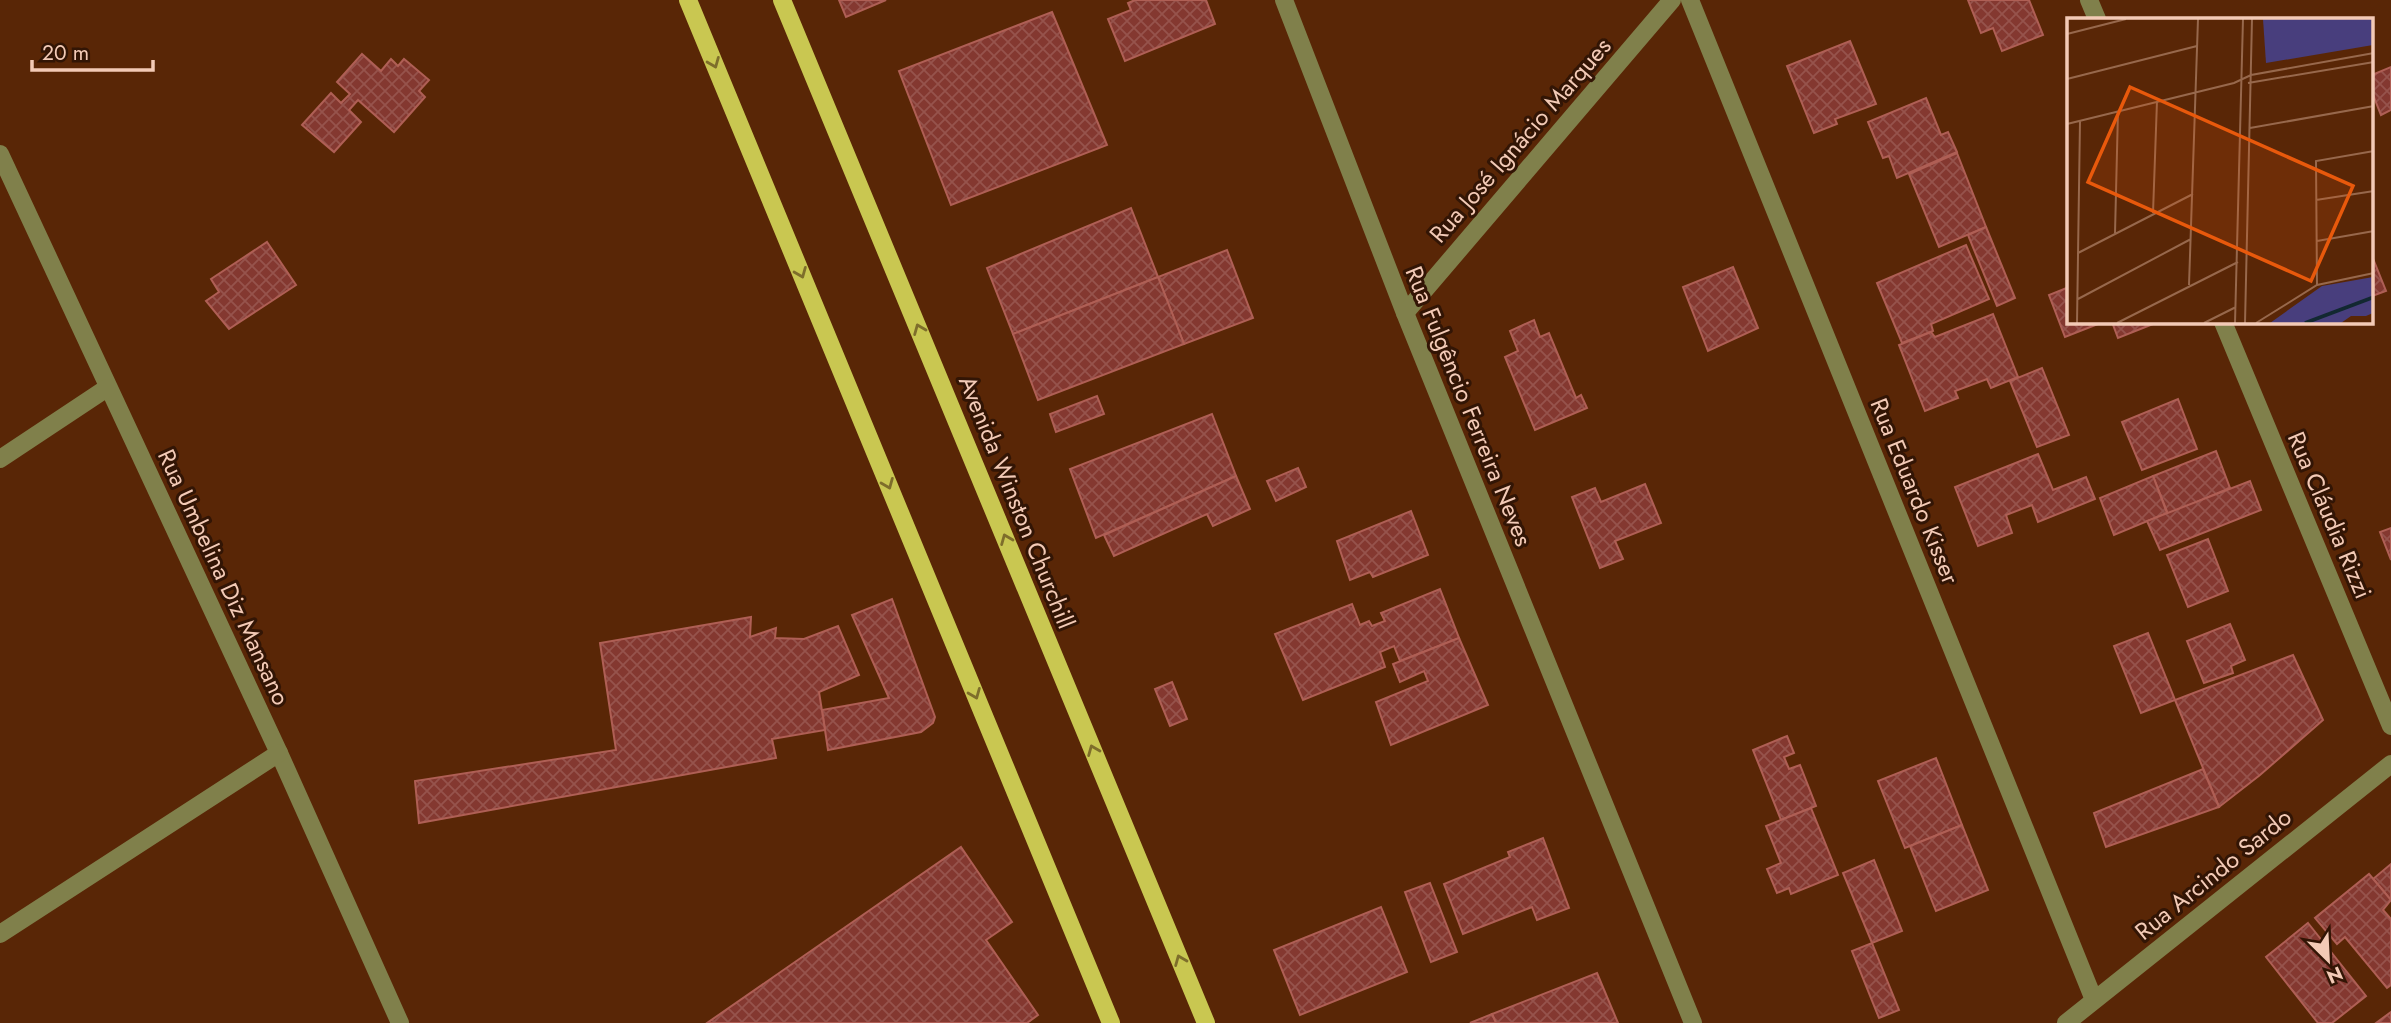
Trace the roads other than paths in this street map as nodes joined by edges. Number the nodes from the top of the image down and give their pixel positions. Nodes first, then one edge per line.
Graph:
1 (688, 0) edge
2 (782, 0) edge
3 (1284, 0) edge
4 (1672, 0) edge
5 (1690, 0) edge
6 (2089, 0) edge
7 (2097, 18) edge
8 (0, 154) edge
9 (1405, 313) junction
10 (2224, 324) edge
11 (107, 388) junction
12 (0, 459) edge
13 (2391, 726) edge
14 (279, 753) junction
15 (2391, 764) edge
16 (0, 934) edge
17 (2094, 1000) junction
18 (400, 1023) edge
19 (1111, 1023) edge
20 (1206, 1023) edge
21 (1693, 1023) edge
22 (2066, 1023) edge

1 -> 19 main road
20 -> 2 main road, Avenida Winston Churchill
3 - 9 street, Rua Fulgêncio Ferreira Neves
4 - 9 street, Rua José Ignácio Marques
5 - 17 street, Rua Eduardo Kisser
6 - 7 street
8 - 11 street, Rua Umbelina Diz Mansano
9 - 21 street, Rua Fulgêncio Ferreira Neves
10 - 13 street, Rua Cláudia Rizzi
11 - 12 street
11 - 14 street, Rua Umbelina Diz Mansano
14 - 16 street
14 - 18 street, Rua Umbelina Diz Mansano
15 - 17 street, Rua Arcindo Sardo
17 - 22 street, Rua Arcindo Sardo

